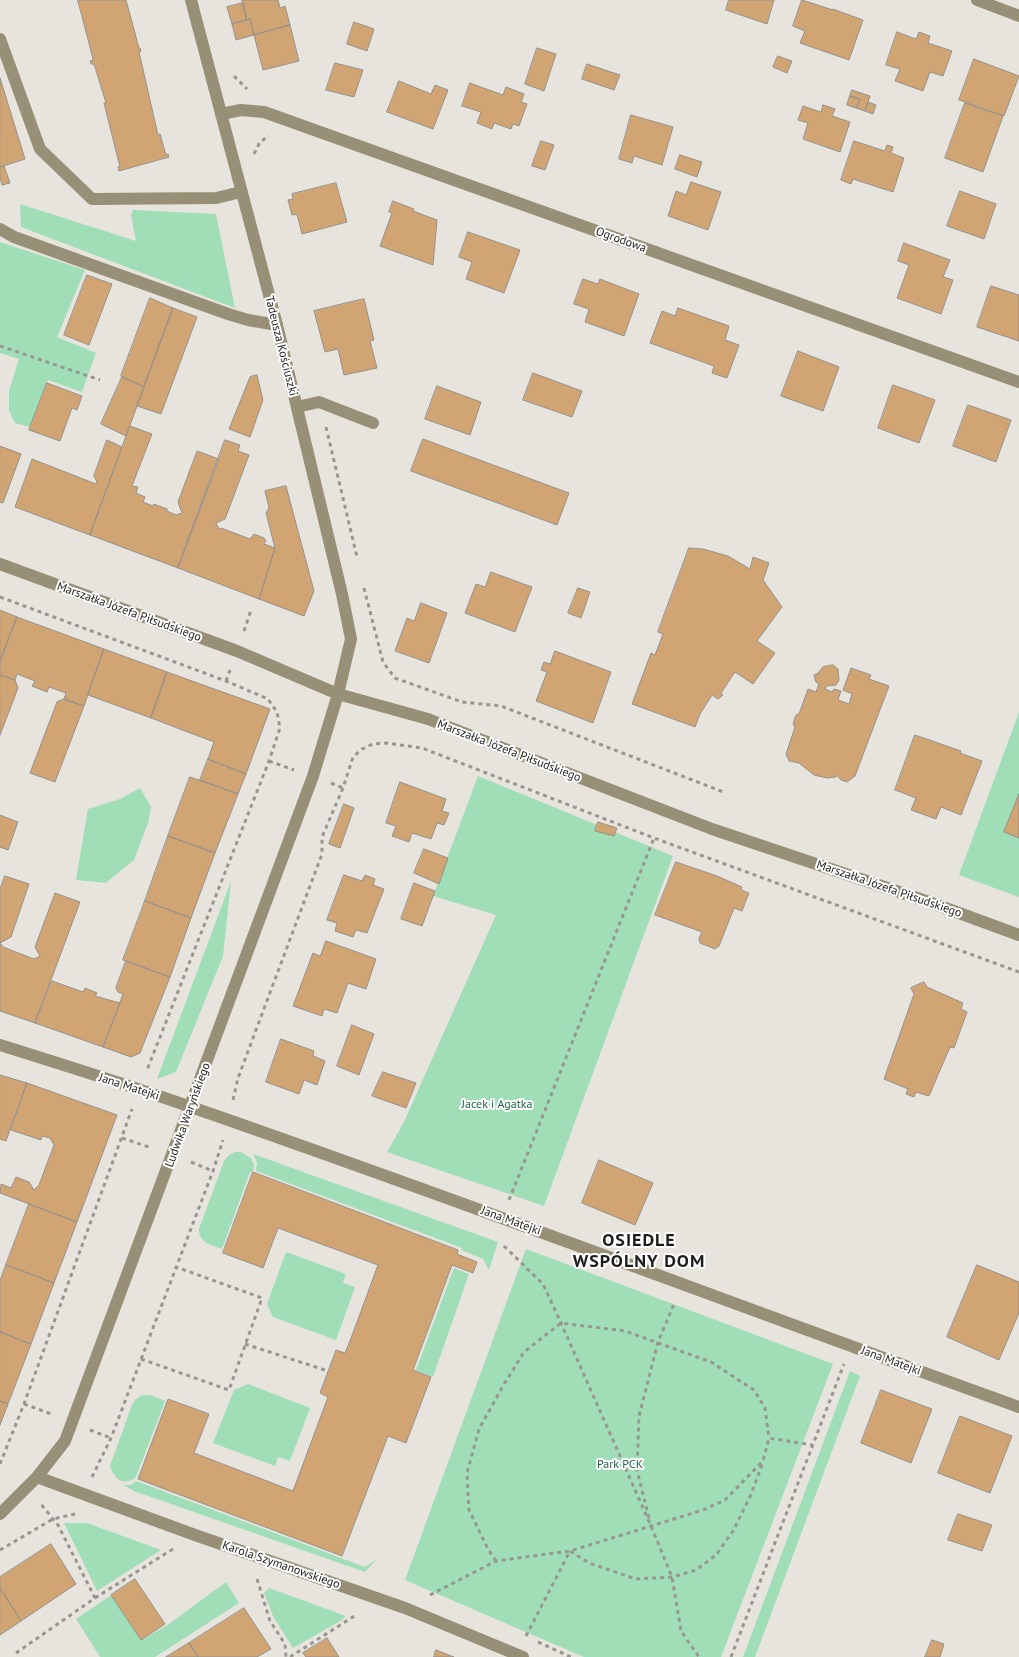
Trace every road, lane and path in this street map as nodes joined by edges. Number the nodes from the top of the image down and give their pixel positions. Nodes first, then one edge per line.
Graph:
1 (191, 0) edge
2 (977, 0) edge
3 (1019, 16) edge
4 (0, 39) edge
5 (232, 68) dead end
6 (264, 112) junction
7 (220, 114) junction
8 (253, 157) dead end
9 (240, 192) junction
10 (0, 229) edge
11 (277, 325) junction
12 (0, 346) edge
13 (100, 380) dead end
14 (1019, 382) edge
15 (319, 402) junction
16 (296, 407) junction
17 (373, 422) dead end
18 (358, 562) dead end
19 (0, 564) edge
20 (362, 580) dead end
21 (0, 597) edge
22 (338, 694) junction
23 (726, 793) dead end
24 (654, 838) junction
25 (1019, 935) edge
26 (1019, 972) edge
27 (0, 1045) edge
28 (139, 1090) junction
29 (191, 1107) junction
30 (228, 1120) junction
31 (502, 1218) junction
32 (504, 1246) dead end
33 (176, 1267) junction
34 (682, 1283) junction
35 (561, 1323) junction
36 (658, 1342) junction
37 (245, 1344) junction
38 (851, 1347) junction
39 (141, 1358) junction
40 (328, 1371) dead end
41 (1019, 1407) edge
42 (769, 1438) junction
43 (812, 1445) junction
44 (763, 1461) junction
45 (0, 1464) edge
46 (36, 1477) junction
47 (27, 1487) junction
48 (84, 1494) junction
49 (0, 1514) edge
50 (53, 1519) junction
51 (651, 1526) junction
52 (175, 1548) dead end
53 (0, 1550) edge
54 (570, 1551) junction
55 (496, 1561) junction
56 (672, 1577) junction
57 (256, 1578) dead end
58 (426, 1597) dead end
59 (95, 1598) junction
60 (356, 1615) dead end
61 (16, 1653) dead end
62 (518, 1656) edge
63 (286, 1657) edge
64 (290, 1657) edge
65 (699, 1657) edge
66 (731, 1657) edge

1 - 7 street, Tadeusza Kościuszki
2 - 3 street
4 - 9 street
5 - 6 path
6 - 7 street, Ogrodowa
6 - 8 path
6 - 14 street, Ogrodowa
7 - 9 street, Tadeusza Kościuszki
9 - 11 street, Tadeusza Kościuszki
10 - 11 street
11 - 16 street, Tadeusza Kościuszki
12 - 13 path
15 - 16 street
15 - 17 street
15 - 18 path
16 - 22 street, Tadeusza Kościuszki
19 - 22 street, Marszałka Józefa Piłsudskiego
20 - 23 path
21 - 28 path
22 - 25 street, Marszałka Józefa Piłsudskiego
22 - 29 street, Ludwika Waryńskiego
24 - 26 path
24 - 30 path
24 - 31 path
27 - 28 street, Jana Matejki
28 - 29 street, Jana Matejki
28 - 45 path
29 - 30 street, Jana Matejki
29 - 46 street, Ludwika Waryńskiego
30 - 31 street, Jana Matejki
30 - 33 path
31 - 34 street, Jana Matejki
32 - 35 path
33 - 37 path
33 - 39 path
34 - 36 path
34 - 38 street, Jana Matejki
35 - 36 path
35 - 51 path
35 - 55 path
36 - 42 path
36 - 51 path
37 - 39 path
37 - 40 path
38 - 41 street, Jana Matejki
38 - 43 path
39 - 48 path
42 - 43 path
42 - 44 path
43 - 66 path
44 - 51 path
44 - 56 path
46 - 47 street, Ludwika Waryńskiego
46 - 48 street, Karola Szymanowskiego
47 - 49 street, Ludwika Waryńskiego
47 - 50 path
48 - 50 path
48 - 62 street, Karola Szymanowskiego
50 - 53 path
50 - 59 path
51 - 54 path
51 - 56 path
52 - 59 path
54 - 55 path
54 - 56 path
54 - 62 path
55 - 58 path
56 - 65 path
57 - 63 path
59 - 61 path
60 - 64 path

